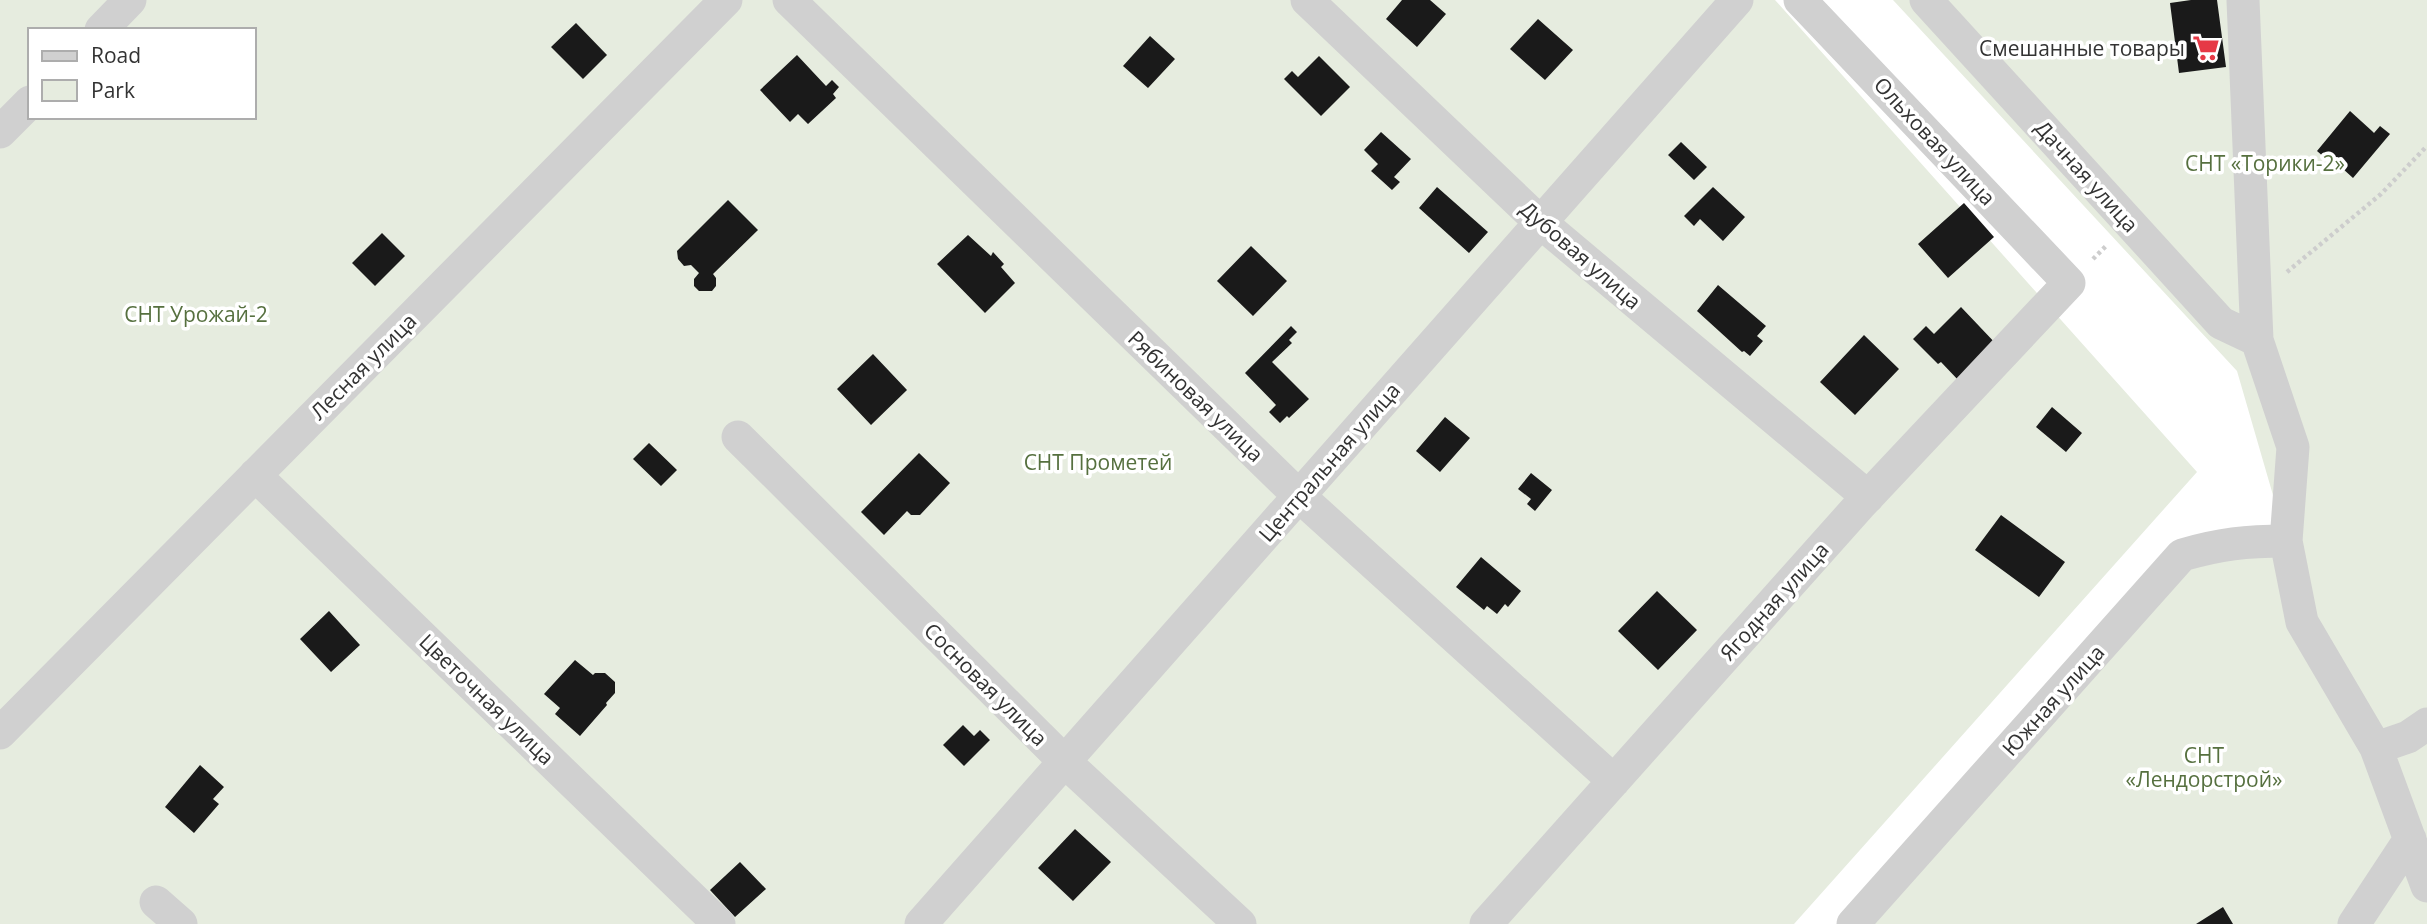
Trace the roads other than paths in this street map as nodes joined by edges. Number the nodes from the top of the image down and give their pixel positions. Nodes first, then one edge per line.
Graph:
1 (130, 0) edge
2 (726, 0) edge
3 (789, 0) edge
4 (1307, 0) edge
5 (1737, 0) edge
6 (1800, 0) edge
7 (1926, 0) edge
8 (2243, 0) edge
9 (103, 28) edge
10 (28, 104) edge
11 (0, 132) edge
12 (1540, 222) junction
13 (2069, 283) joint
14 (2257, 340) junction
15 (738, 437) dead end
16 (255, 475) junction
17 (1299, 496) junction
18 (1868, 496) junction
19 (2286, 541) junction
20 (2427, 724) edge
21 (0, 733) edge
22 (2376, 748) junction
23 (1065, 761) junction
24 (1614, 781) junction
25 (2410, 839) junction
26 (2427, 886) edge
27 (156, 902) dead end
28 (181, 924) edge
29 (719, 924) edge
30 (921, 924) edge
31 (1240, 924) edge
32 (1486, 924) edge
33 (1853, 924) edge
34 (2354, 924) edge

1 - 9 street
2 - 16 street, Лесная улица
3 - 17 street, Рябиновая улица
4 - 12 street, Дубовая улица
5 - 12 street, Центральная улица
6 - 13 street, Ольховая улица
7 - 14 street, Дачная улица
8 - 14 street
10 - 11 street
12 - 17 street, Центральная улица
12 - 18 street, Дубовая улица
13 - 18 street, Ягодная улица
14 - 19 street
15 - 23 street, Сосновая улица
16 - 21 street, Лесная улица
16 - 29 street, Цветочная улица
17 - 23 street, Центральная улица
17 - 24 street, Рябиновая улица
18 - 24 street, Ягодная улица
19 - 22 street
19 - 33 street, Южная улица
20 - 22 street
22 - 25 street
23 - 30 street, Центральная улица
23 - 31 street, Сосновая улица
24 - 32 street, Ягодная улица
25 - 26 street
25 - 34 street
27 - 28 street

